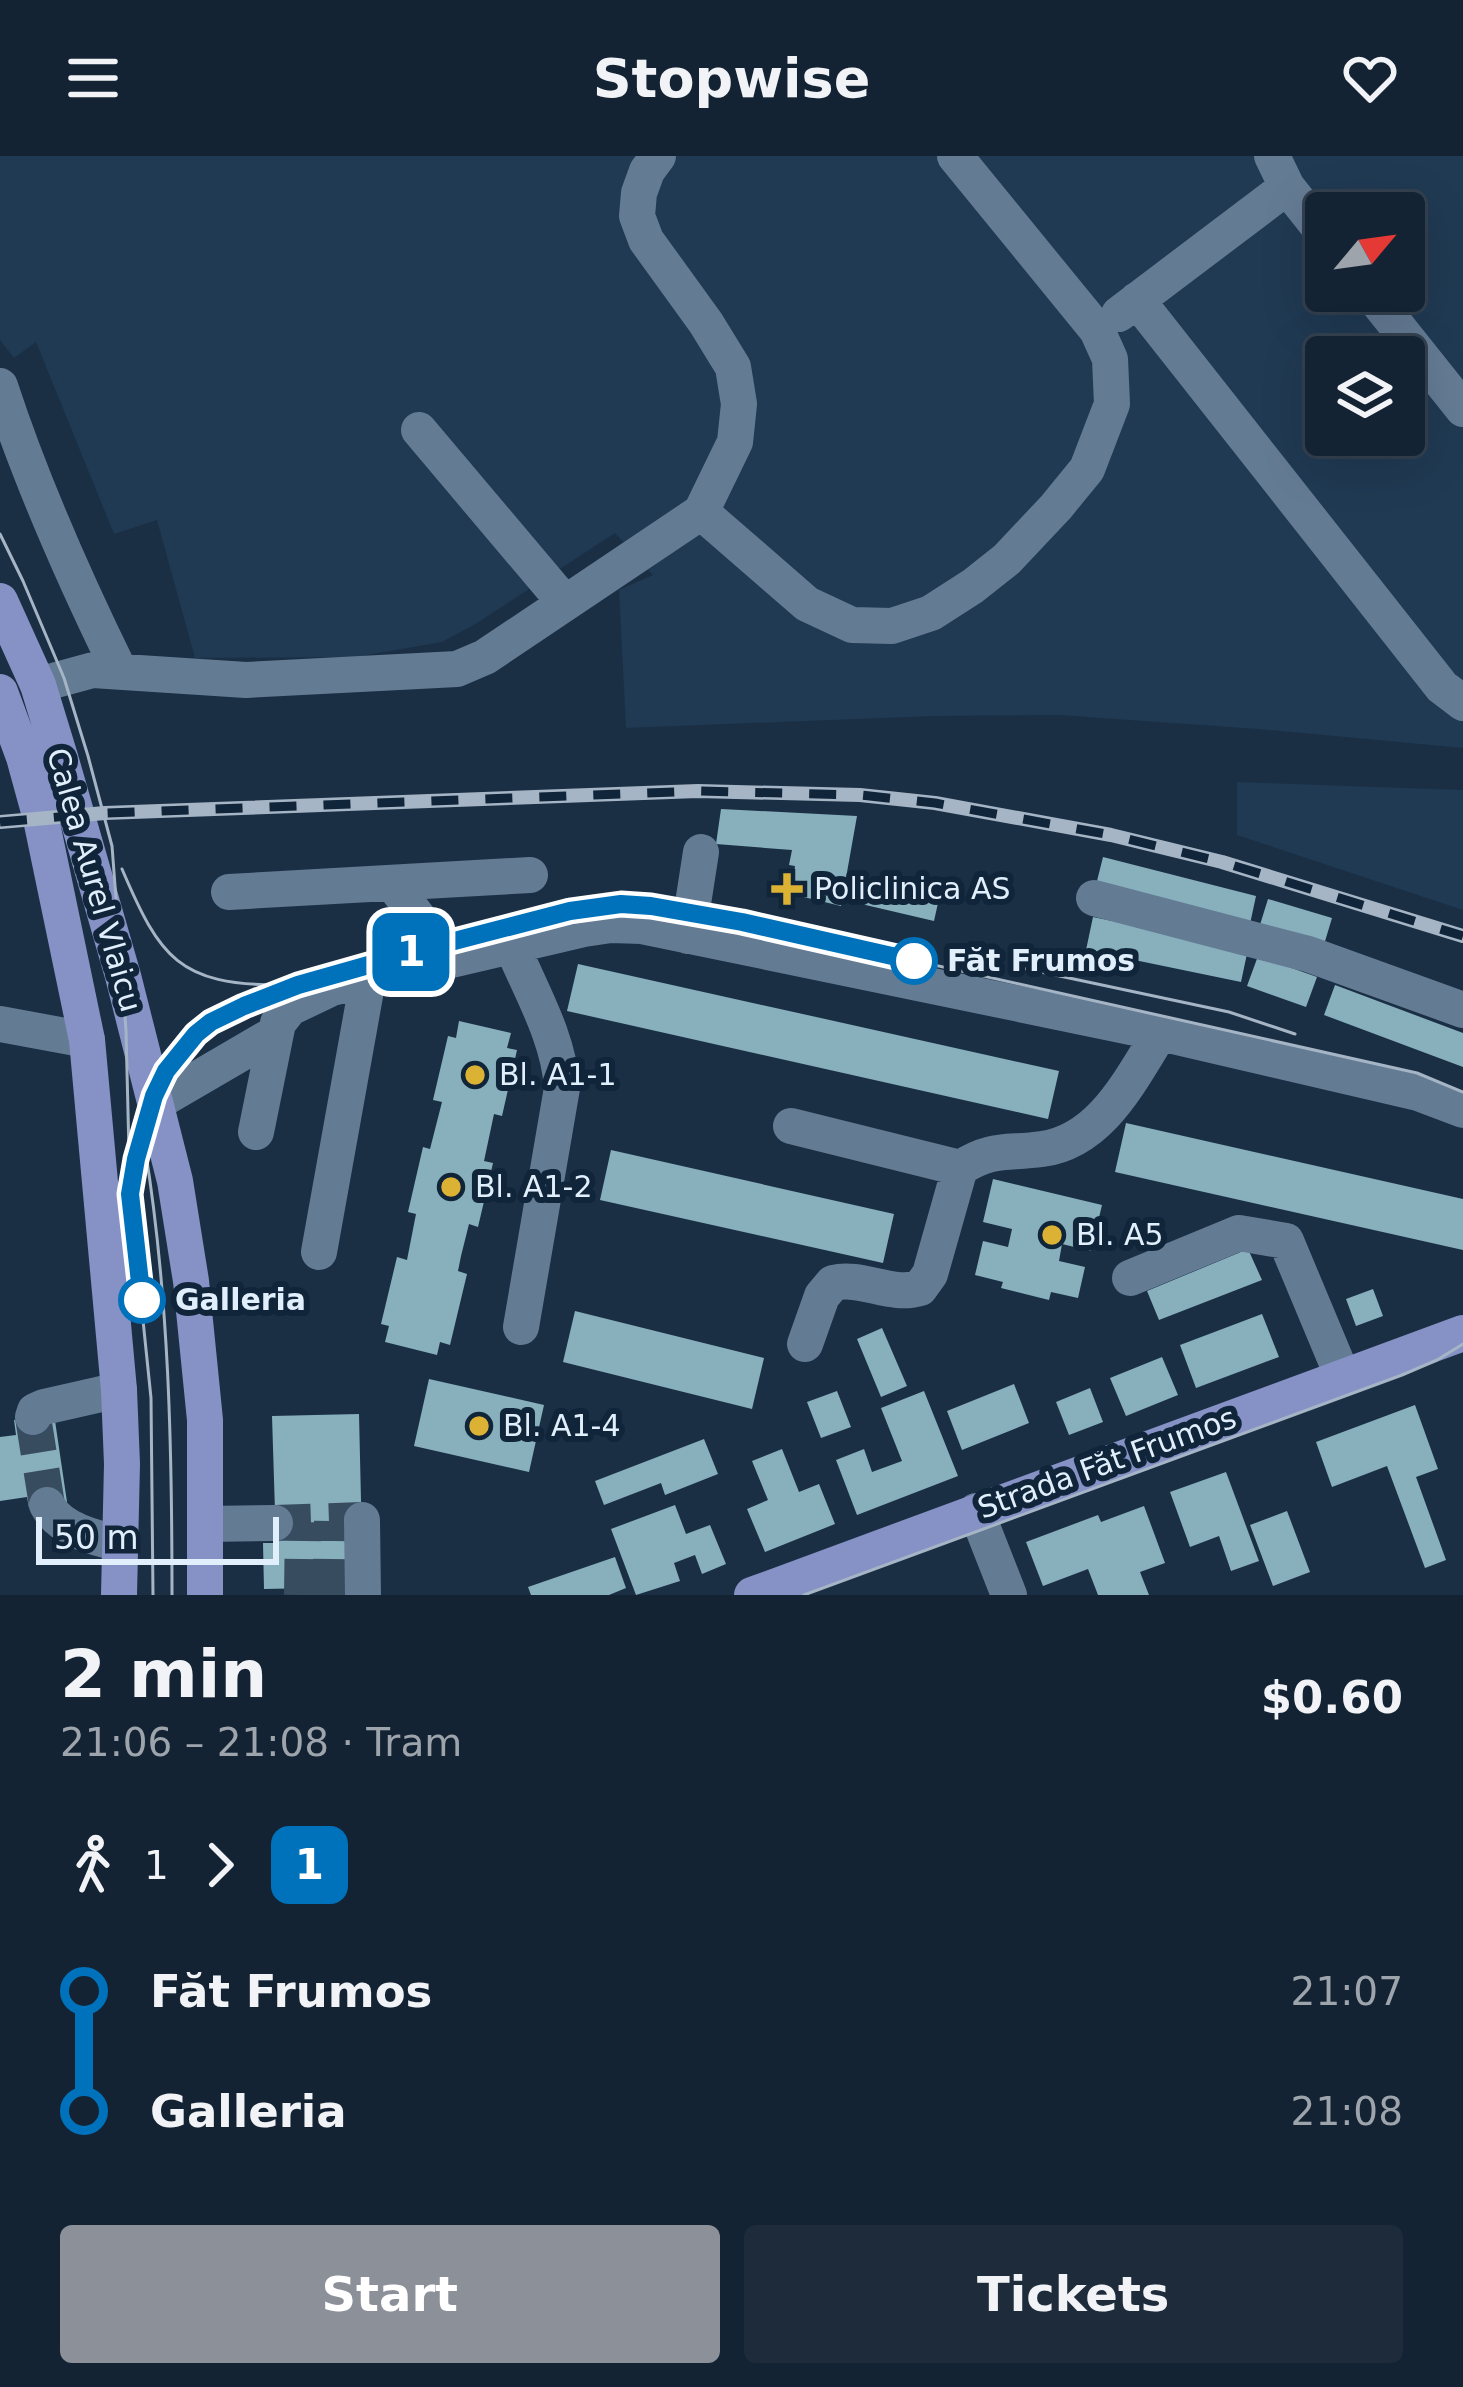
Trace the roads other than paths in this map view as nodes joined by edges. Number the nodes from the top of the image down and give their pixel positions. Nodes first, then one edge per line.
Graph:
1 (658, 156) edge
2 (955, 156) edge
3 (1280, 172) edge
4 (1305, 207) edge
5 (1137, 300) junction
6 (1387, 312) edge
7 (1096, 330) junction
8 (0, 386) edge
9 (1463, 409) edge
10 (419, 430) dead end
11 (701, 512) junction
12 (0, 601) edge
13 (565, 604) junction
14 (119, 670) junction
15 (38, 685) junction
16 (2, 700) edge
17 (1463, 703) edge
18 (701, 852) dead end
19 (530, 875) dead end
20 (393, 884) junction
21 (229, 892) dead end
22 (1094, 898) dead end
23 (688, 936) junction
24 (512, 946) junction
25 (450, 960) junction
26 (368, 979) junction
27 (1463, 1010) edge
28 (0, 1024) edge
29 (276, 1033) junction
30 (1160, 1033) junction
31 (86, 1040) junction
32 (156, 1103) junction
33 (1463, 1110) edge
34 (791, 1126) dead end
35 (256, 1132) dead end
36 (960, 1168) junction
37 (319, 1252) dead end
38 (1130, 1278) dead end
39 (521, 1327) dead end
40 (1463, 1333) edge
41 (805, 1344) dead end
42 (1342, 1375) junction
43 (119, 1390) junction
44 (33, 1417) dead end
45 (47, 1505) dead end
46 (976, 1511) junction
47 (362, 1520) tunnel mouth
48 (275, 1523) tunnel mouth
49 (205, 1524) junction
50 (121, 1544) junction
51 (119, 1595) edge
52 (205, 1595) edge
53 (363, 1595) edge
54 (752, 1595) edge
55 (1009, 1595) edge

1 - 11 street
2 - 7 street
3 - 4 street
3 - 5 street
5 - 7 street
5 - 17 street
6 - 9 street
7 - 11 street
8 - 14 street
10 - 13 street
11 - 13 street
12 - 15 main road, Calea Aurel Vlaicu
13 - 14 street
14 - 15 street
15 - 32 main road, Calea Aurel Vlaicu
16 - 31 main road, Calea Aurel Vlaicu
18 - 23 street
19 - 20 street
20 - 21 street
20 - 25 street
22 - 27 street
23 - 24 street
23 - 30 street
24 - 25 street
24 - 39 street
25 - 26 street
26 - 29 street
26 - 37 street
28 - 31 street
29 - 32 street
29 - 35 street
30 - 33 street
30 - 36 street
31 - 43 main road, Calea Aurel Vlaicu
32 - 49 main road, Calea Aurel Vlaicu
34 - 36 street
36 - 41 street
38 - 42 street
40 - 42 main road, Strada Făt Frumos
42 - 46 main road, Strada Făt Frumos
43 - 44 street
43 - 50 main road, Calea Aurel Vlaicu
45 - 50 street
46 - 54 main road, Strada Făt Frumos
46 - 55 street
47 - 53 street
48 - 49 street
49 - 52 main road, Calea Aurel Vlaicu
50 - 51 main road, Calea Aurel Vlaicu

